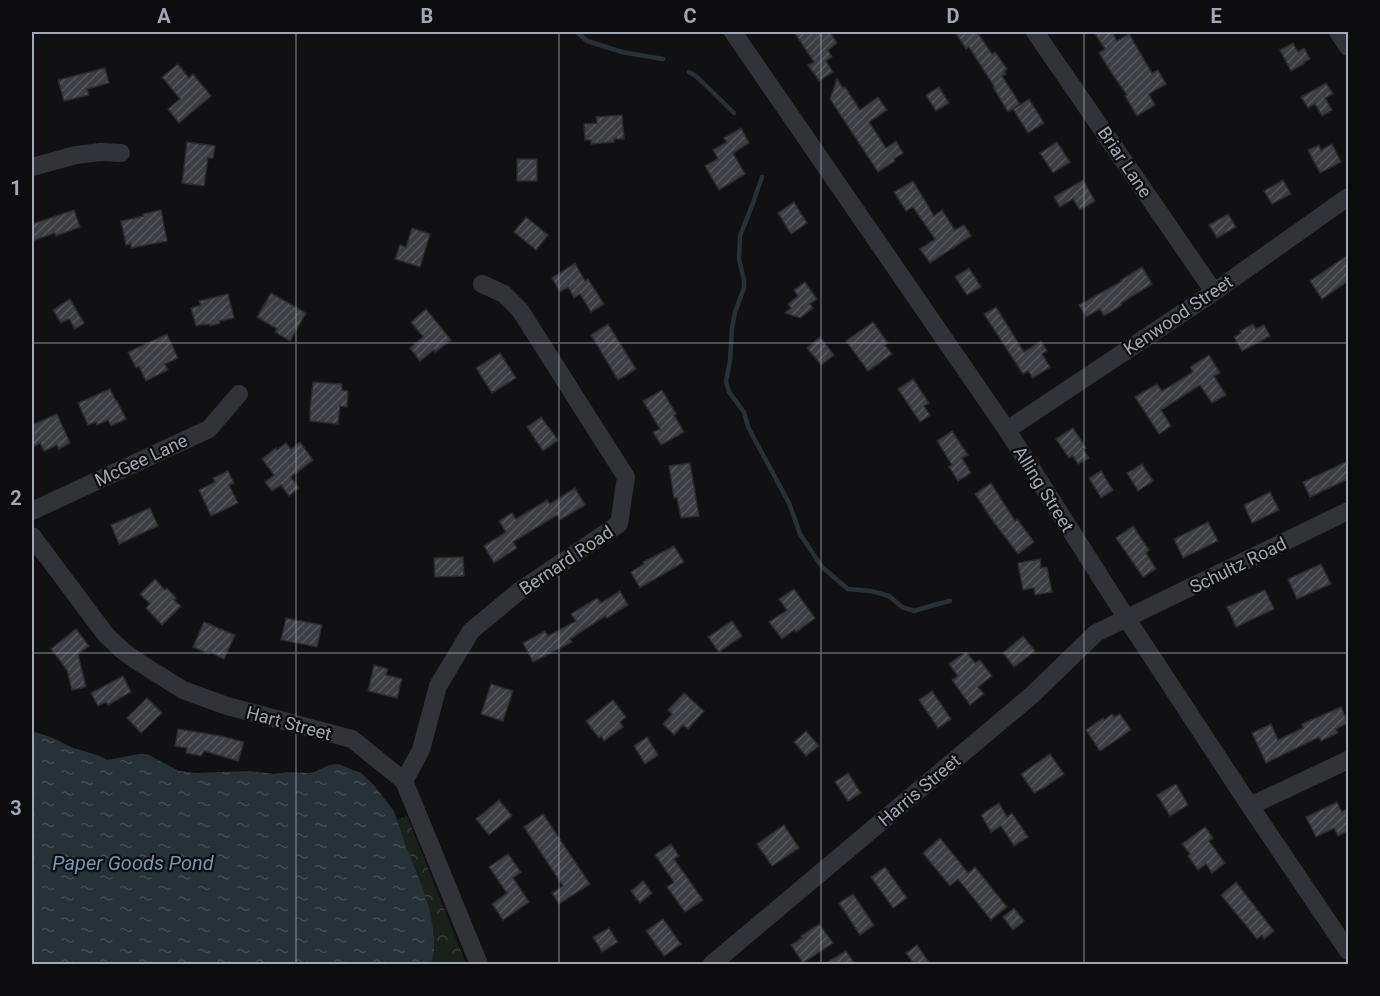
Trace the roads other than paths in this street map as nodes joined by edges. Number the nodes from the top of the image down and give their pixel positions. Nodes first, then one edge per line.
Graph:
1 (733, 32) edge
2 (1035, 32) edge
3 (1338, 32) edge
4 (1348, 47) edge
5 (121, 153) dead end
6 (32, 167) edge
7 (1348, 197) edge
8 (482, 284) dead end
9 (1214, 292) junction
10 (239, 394) dead end
11 (1006, 430) junction
12 (32, 511) edge
13 (1348, 511) edge
14 (32, 536) edge
15 (1127, 619) junction
16 (1348, 760) edge
17 (404, 780) junction
18 (1250, 807) junction
19 (1348, 951) edge
20 (479, 964) edge
21 (712, 964) edge

1 - 11 street, Alling Street
2 - 9 street, Briar Lane
3 - 4 street
5 - 6 street
7 - 9 street, Kenwood Street
8 - 17 street, Bernard Road
9 - 11 street, Kenwood Street
10 - 12 street, McGee Lane
11 - 15 street, Alling Street
13 - 15 street, Schultz Road
14 - 17 street, Hart Street
15 - 18 street, Alling Street
15 - 21 street, Harris Street
16 - 18 street
17 - 20 street, Hart Street
18 - 19 street, Alling Street

